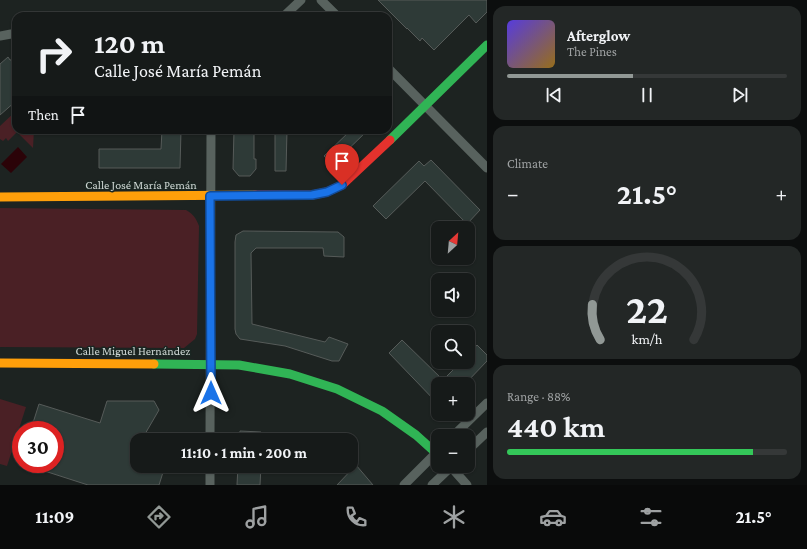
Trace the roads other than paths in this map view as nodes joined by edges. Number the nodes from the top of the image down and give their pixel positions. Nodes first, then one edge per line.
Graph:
1 (301, 0) edge
2 (321, 0) edge
3 (288, 12) edge
4 (333, 12) edge
5 (12, 34) edge
6 (0, 36) edge
7 (487, 45) edge
8 (392, 72) edge
9 (425, 106) junction
10 (211, 134) edge
11 (487, 168) edge
12 (210, 196) junction
13 (0, 197) edge
14 (0, 363) edge
15 (211, 364) junction
16 (487, 403) edge
17 (460, 429) edge
18 (487, 432) edge
19 (210, 433) edge
20 (475, 443) edge
21 (431, 447) edge
22 (431, 458) edge
23 (210, 473) edge
24 (444, 473) edge
25 (457, 473) edge
26 (210, 485) edge
27 (404, 485) edge
28 (432, 485) edge
29 (467, 485) edge

1 - 3 street
2 - 4 street
5 - 6 street
7 - 9 street, Calle José María Pemán
8 - 9 street
9 - 11 street
9 - 12 street, Calle José María Pemán
10 - 12 street
12 - 13 street, Calle José María Pemán
12 - 15 street
14 - 15 street, Calle Miguel Hernández
15 - 19 street
15 - 21 street, Calle Miguel Hernández
16 - 17 street
18 - 20 street
22 - 27 street
23 - 26 street
24 - 28 street
25 - 29 street

